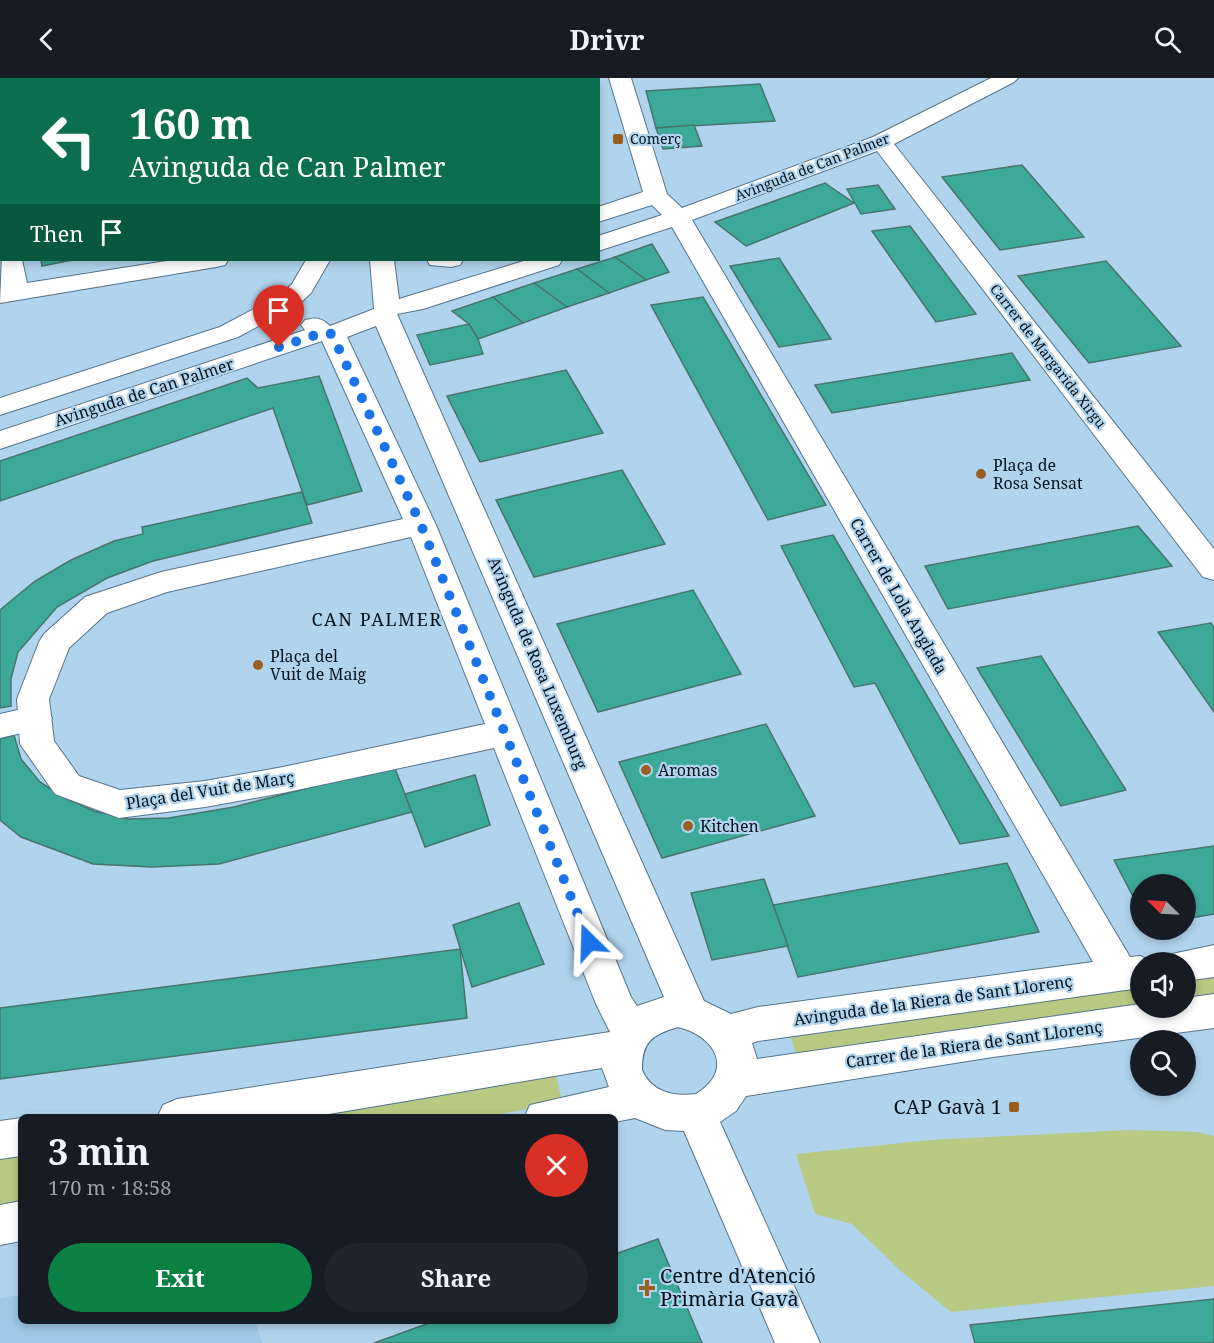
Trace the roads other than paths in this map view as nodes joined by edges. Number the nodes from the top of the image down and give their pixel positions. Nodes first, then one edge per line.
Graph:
1 (620, 78) edge
2 (1007, 78) edge
3 (881, 142) junction
4 (657, 196) junction
5 (600, 214) edge
6 (678, 218) junction
7 (600, 243) edge
8 (10, 261) edge
9 (210, 261) edge
10 (317, 261) edge
11 (382, 261) edge
12 (547, 261) edge
13 (8, 294) edge
14 (289, 300) junction
15 (394, 312) junction
16 (327, 333) junction
17 (0, 407) edge
18 (0, 440) edge
19 (421, 525) junction
20 (1214, 570) edge
21 (35, 718) junction
22 (0, 726) edge
23 (504, 733) junction
24 (1214, 961) edge
25 (1196, 963) edge
26 (1130, 973) edge
27 (1214, 1011) edge
28 (690, 1012) junction
29 (726, 1032) junction
30 (627, 1040) junction
31 (735, 1080) junction
32 (638, 1099) junction
33 (696, 1113) junction
34 (207, 1114) edge
35 (564, 1114) edge
36 (18, 1137) edge
37 (0, 1140) edge
38 (18, 1222) edge
39 (0, 1225) edge
40 (798, 1343) edge

1 - 4 street
2 - 3 street, Avinguda de Can Palmer
3 - 6 street, Avinguda de Can Palmer
3 - 20 street, Carrer de Margarida Xirgu
4 - 5 street
4 - 6 street
6 - 7 street, Avinguda de Can Palmer
6 - 26 street, Carrer de Lola Anglada
8 - 13 street
9 - 13 street
10 - 14 street
11 - 15 street, Avinguda de Rosa Luxemburg
12 - 15 street
14 - 16 street
14 - 17 street, Avinguda de Can Palmer
15 - 16 street, Avinguda de Can Palmer
15 - 28 street, Avinguda de Rosa Luxemburg
16 - 18 street, Avinguda de Can Palmer
16 - 19 street
19 - 21 street, Plaça del Vuit de Març
19 - 23 street
21 - 22 street
21 - 23 street, Plaça del Vuit de Març
23 - 30 street
24 - 25 street
26 - 29 street, Avinguda de la Riera de Sant Llorenç
27 - 31 street, Carrer de la Riera de Sant Llorenç
28 - 29 street
28 - 30 street
29 - 31 street
30 - 32 street
30 - 34 street
31 - 33 street
32 - 33 street
32 - 35 street
33 - 40 street
36 - 37 street
38 - 39 street

